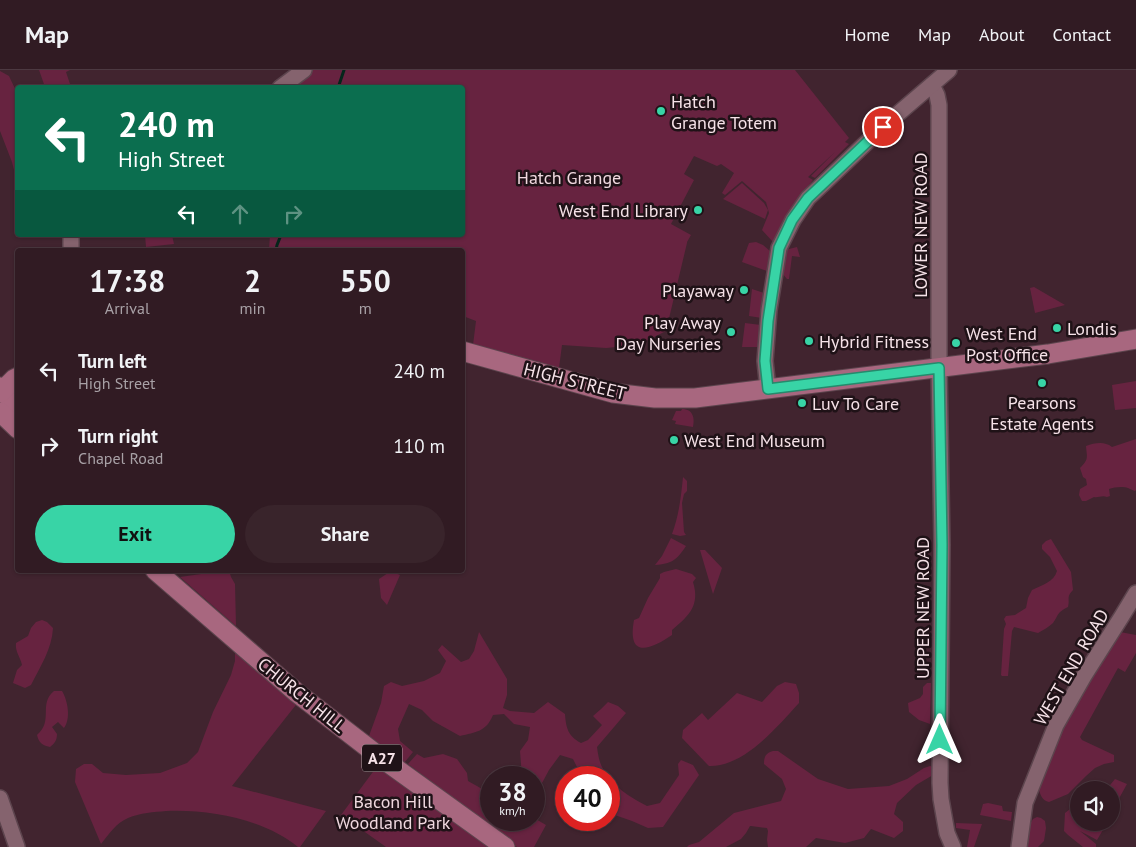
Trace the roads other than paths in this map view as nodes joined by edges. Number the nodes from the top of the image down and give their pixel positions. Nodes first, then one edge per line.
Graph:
1 (304, 70) edge
2 (949, 70) edge
3 (932, 84) junction
4 (284, 85) edge
5 (1136, 339) edge
6 (465, 352) edge
7 (939, 368) junction
8 (15, 384) edge
9 (768, 389) junction
10 (6, 401) edge
11 (15, 422) edge
12 (158, 573) edge
13 (1136, 593) edge
14 (0, 798) edge
15 (17, 847) edge
16 (505, 847) edge
17 (953, 847) edge
18 (1018, 847) edge

1 - 4 street
2 - 3 street
3 - 7 street, LOWER NEW ROAD
3 - 9 street
5 - 7 main road, HIGH STREET
6 - 9 main road, HIGH STREET
7 - 9 main road, HIGH STREET
7 - 17 street, UPPER NEW ROAD
8 - 10 main road
10 - 11 main road
12 - 16 main road, CHURCH HILL / A27
13 - 18 street, WEST END ROAD
14 - 15 street

